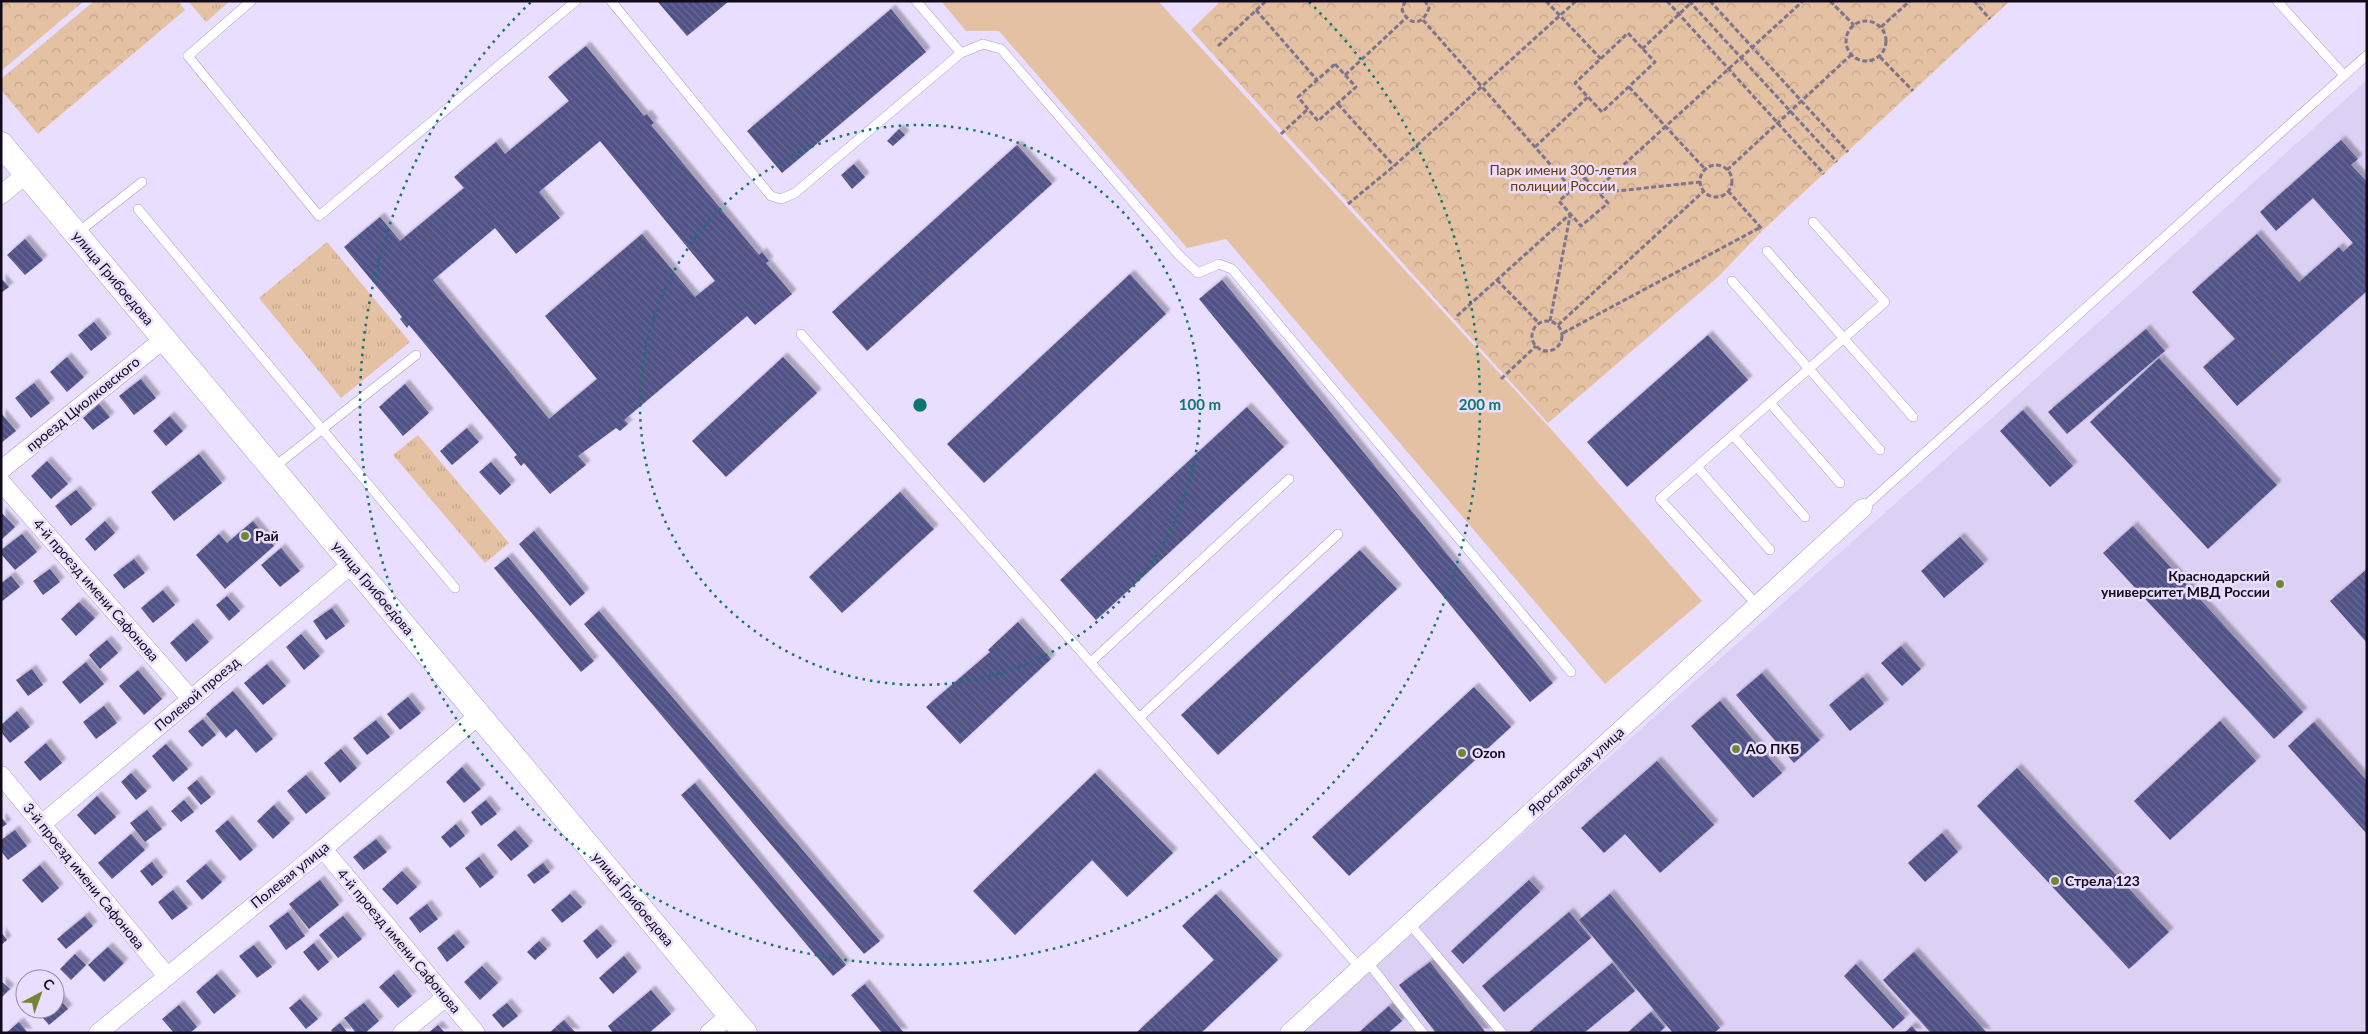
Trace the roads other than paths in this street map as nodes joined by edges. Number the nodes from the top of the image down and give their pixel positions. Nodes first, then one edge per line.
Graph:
1 (251, 1) edge
2 (576, 1) edge
3 (611, 1) edge
4 (916, 1) edge
5 (2277, 1) edge
6 (961, 53) junction
7 (2367, 55) edge
8 (2344, 75) junction
9 (1, 144) edge
10 (26, 174) junction
11 (142, 182) dead end
12 (1, 195) edge
13 (138, 209) dead end
14 (1813, 222) dead end
15 (76, 234) junction
16 (1767, 251) dead end
17 (1732, 281) dead end
18 (801, 334) dead end
19 (1844, 338) junction
20 (164, 339) junction
21 (416, 355) dead end
22 (1809, 369) junction
23 (1770, 403) junction
24 (1913, 417) dead end
25 (322, 430) junction
26 (1734, 435) junction
27 (1880, 450) dead end
28 (1697, 467) junction
29 (273, 468) junction
30 (1, 470) edge
31 (1289, 478) dead end
32 (1, 482) edge
33 (1840, 482) dead end
34 (1863, 508) joint
35 (1805, 516) dead end
36 (1338, 534) dead end
37 (1770, 550) dead end
38 (352, 564) junction
39 (455, 588) dead end
40 (1757, 605) junction
41 (1091, 662) junction
42 (1571, 672) dead end
43 (191, 699) junction
44 (479, 715) junction
45 (1140, 717) junction
46 (1, 775) edge
47 (42, 824) junction
48 (323, 849) junction
49 (1409, 923) junction
50 (1363, 965) junction
51 (167, 976) junction
52 (446, 997) junction
53 (738, 1024) edge
54 (98, 1033) edge
55 (402, 1033) edge
56 (476, 1033) edge
57 (709, 1033) edge
58 (1289, 1033) edge
59 (1423, 1033) edge
60 (1502, 1033) edge

1 - 2 lane
3 - 6 lane
4 - 6 lane
5 - 8 lane
6 - 42 lane
7 - 8 lane
8 - 34 lane
9 - 10 street, улица Грибоедова
10 - 12 street
10 - 15 street, улица Грибоедова
11 - 15 lane
13 - 25 lane
14 - 19 lane
15 - 20 street, улица Грибоедова
16 - 19 lane
17 - 22 lane
18 - 41 lane
19 - 22 lane
19 - 24 lane
20 - 29 street, улица Грибоедова
20 - 30 street, проезд Циолковского
21 - 25 lane
22 - 23 lane
22 - 27 lane
23 - 26 lane
23 - 33 lane
25 - 29 lane
25 - 39 lane
26 - 28 lane
26 - 35 lane
28 - 37 lane
28 - 40 lane
29 - 38 street, улица Грибоедова
31 - 41 lane
32 - 43 street, 4-й проезд имени Сафонова
34 - 40 street, Ярославская улица
36 - 45 lane
38 - 43 street, Полевой проезд
38 - 44 street, улица Грибоедова
40 - 49 street, Ярославская улица
41 - 45 lane
43 - 47 street, Полевой проезд
44 - 48 street, Полевая улица
44 - 53 street, улица Грибоедова
45 - 50 lane
46 - 47 street, 3-й проезд имени Сафонова
47 - 51 street, 3-й проезд имени Сафонова
48 - 51 street, Полевая улица
48 - 52 street, 4-й проезд имени Сафонова
49 - 50 street, Ярославская улица
49 - 60 lane
50 - 58 street, Ярославская улица
50 - 59 lane
51 - 54 street, Полевая улица
52 - 55 street
52 - 56 street, 4-й проезд имени Сафонова
53 - 57 street

